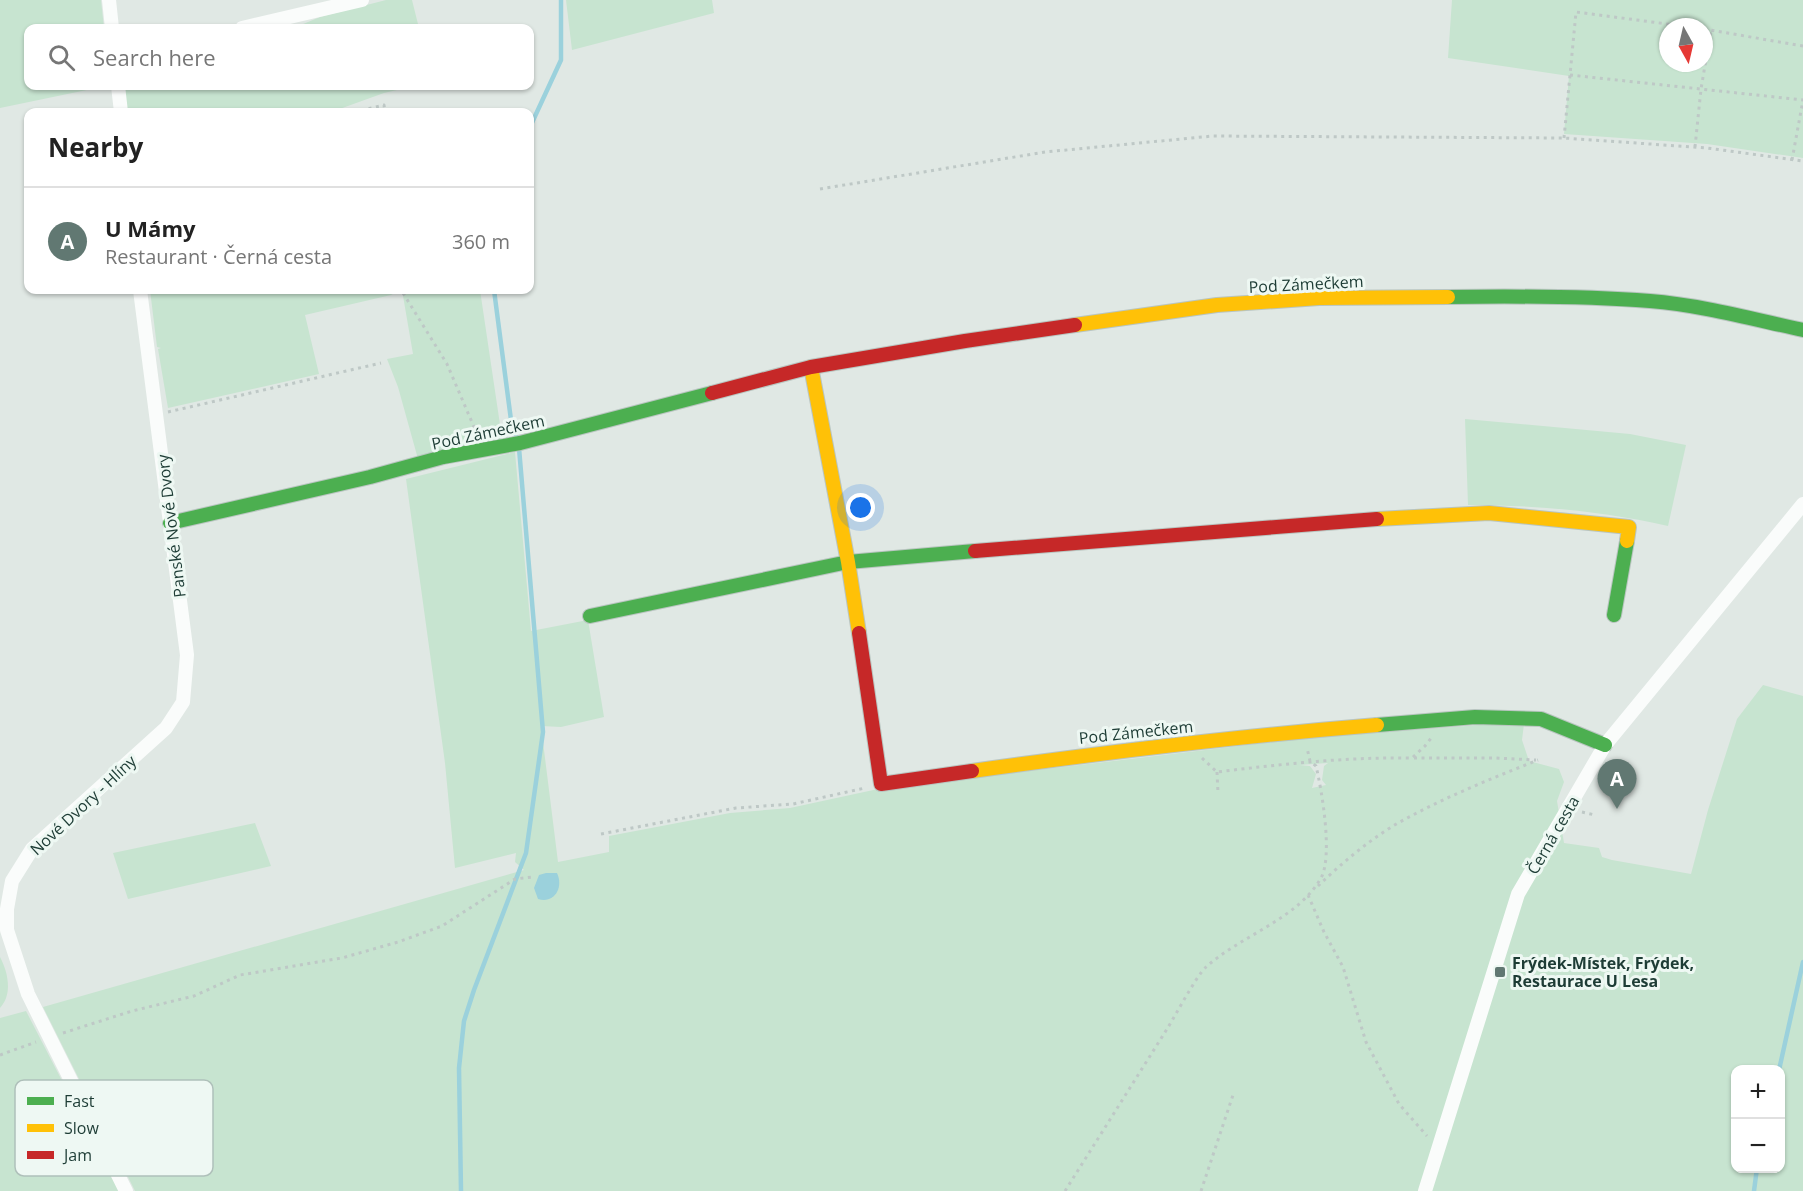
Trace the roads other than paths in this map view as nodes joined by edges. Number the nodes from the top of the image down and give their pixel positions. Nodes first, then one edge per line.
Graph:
1 (109, 0) edge
2 (362, 0) edge
3 (112, 24) edge
4 (259, 24) edge
5 (118, 90) edge
6 (121, 108) edge
7 (142, 294) edge
8 (1803, 330) edge
9 (812, 367) junction
10 (1803, 504) edge
11 (170, 523) junction
12 (848, 562) junction
13 (1614, 615) dead end
14 (590, 616) dead end
15 (1605, 745) junction
16 (143, 748) joint
17 (70, 1080) edge
18 (118, 1176) edge
19 (126, 1191) edge
20 (1425, 1191) edge

1 - 3 street
2 - 4 street
5 - 6 street
7 - 11 street, Panské Nové Dvory
8 - 9 street, Pod Zámečkem
9 - 11 street, Pod Zámečkem
9 - 12 street
10 - 15 street, Černá cesta
11 - 16 street, Panské Nové Dvory
12 - 13 street
12 - 14 street
12 - 15 street, Pod Zámečkem
15 - 20 street, Černá cesta
16 - 17 street, Nové Dvory - Hlíny
18 - 19 street, Nové Dvory - Hlíny

